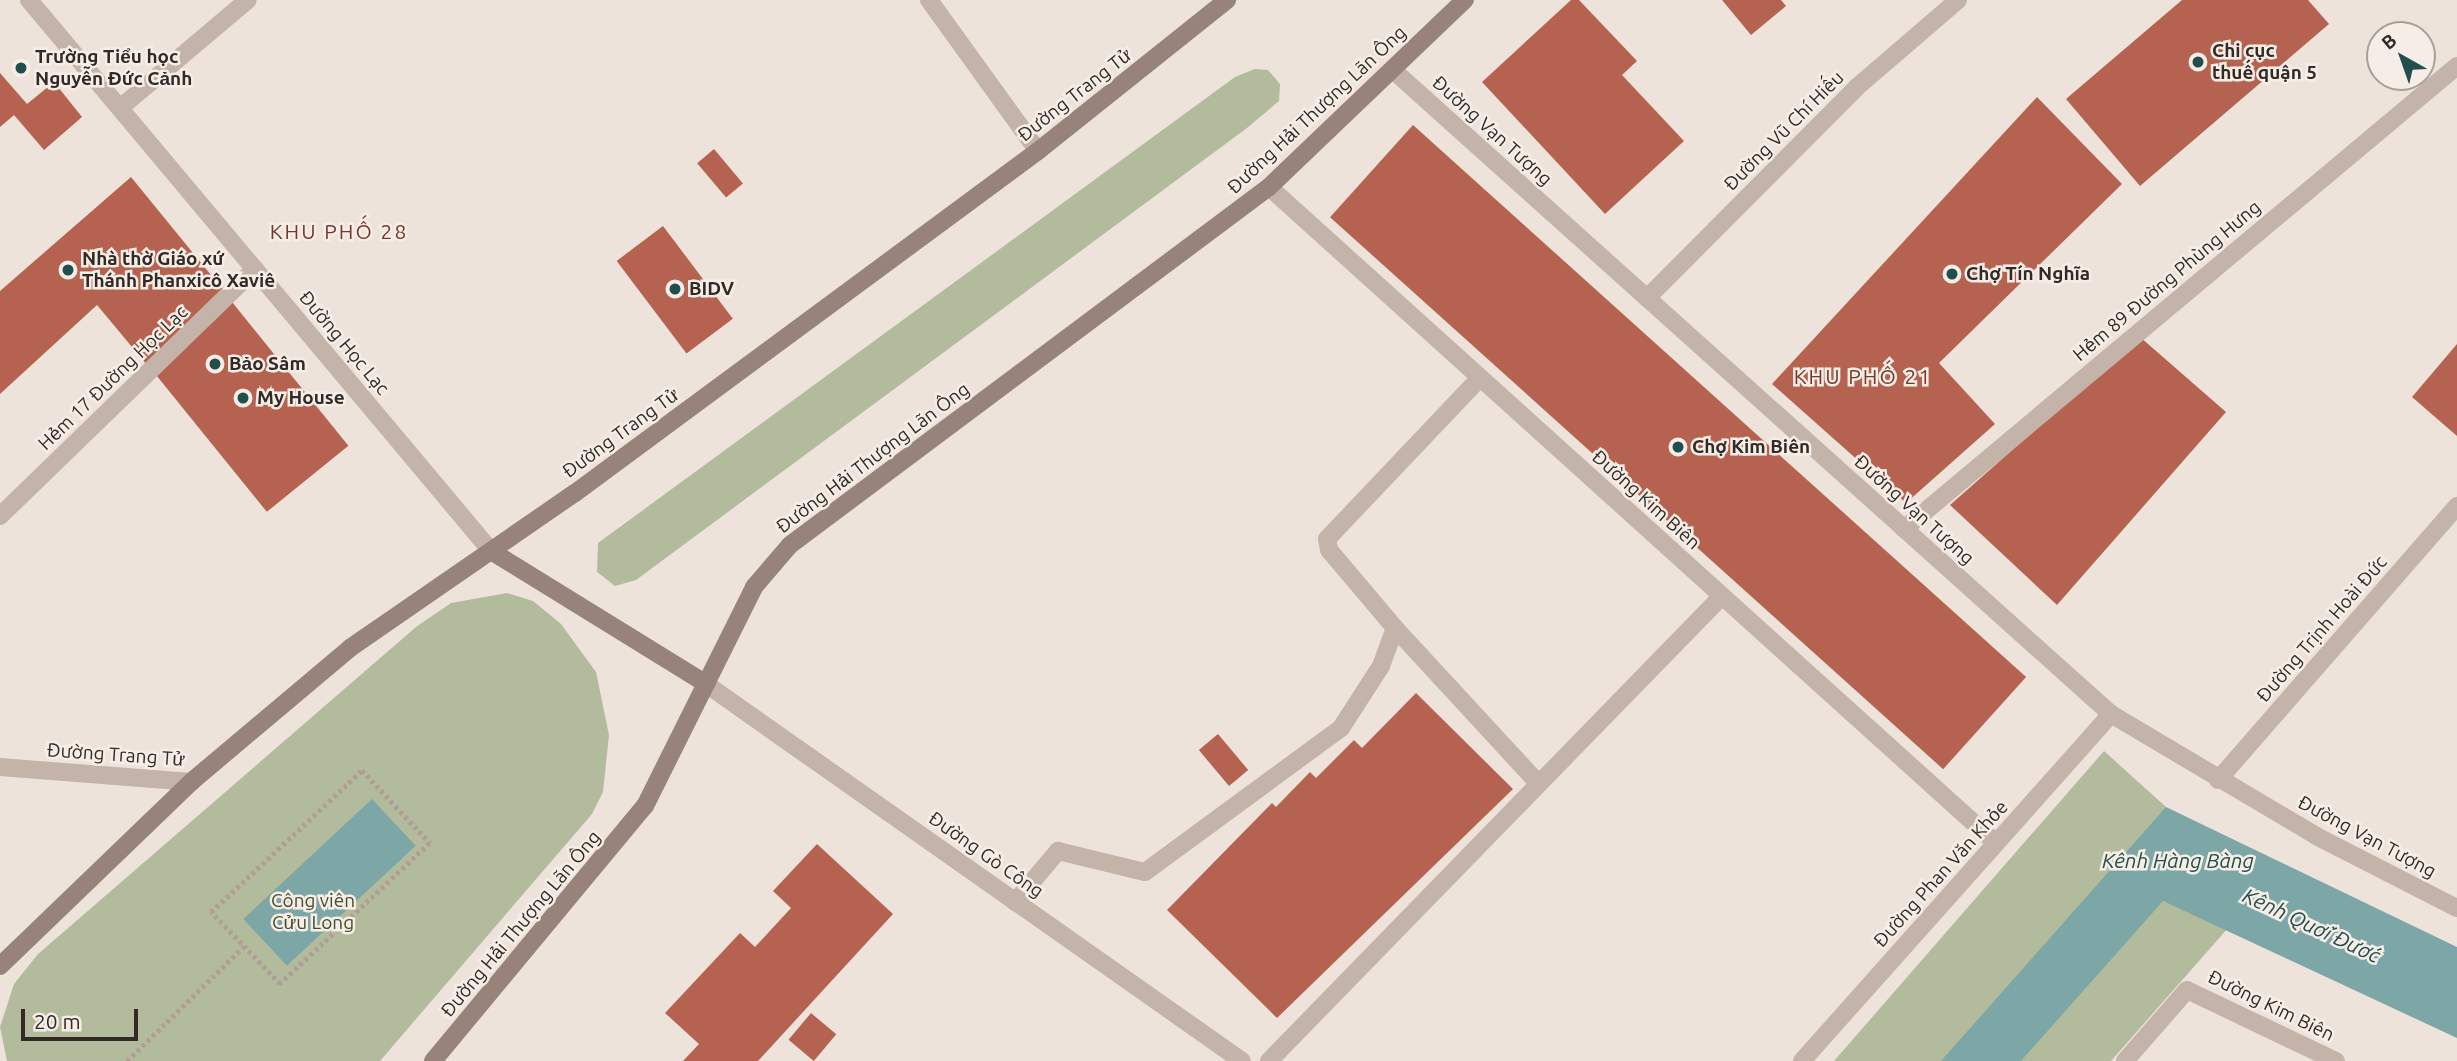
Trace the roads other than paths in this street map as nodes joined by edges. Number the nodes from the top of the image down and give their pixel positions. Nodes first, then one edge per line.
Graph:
1 (29, 0) edge
2 (248, 0) edge
3 (929, 0) edge
4 (1227, 0) edge
5 (1465, 0) edge
6 (1958, 0) edge
7 (2457, 66) edge
8 (1394, 71) junction
9 (120, 108) junction
10 (1038, 151) junction
11 (1269, 187) junction
12 (255, 270) junction
13 (1647, 298) junction
14 (1480, 378) junction
15 (2457, 506) edge
16 (0, 516) edge
17 (1904, 528) junction
18 (491, 551) junction
19 (1722, 596) junction
20 (1395, 628) junction
21 (706, 684) junction
22 (2111, 714) junction
23 (0, 767) edge
24 (2218, 779) junction
25 (191, 782) junction
26 (1539, 784) junction
27 (1996, 843) junction
28 (1015, 902) junction
29 (2457, 908) edge
30 (0, 966) edge
31 (433, 1061) edge
32 (1242, 1061) edge
33 (1269, 1061) edge
34 (1802, 1061) edge
35 (2124, 1061) edge
36 (2336, 1061) edge

1 - 9 street, Đường Học Lạc
2 - 9 street
3 - 10 street
4 - 10 main road, Đường Trang Tử
5 - 8 main road, Đường Hải Thượng Lãn Ông
6 - 13 street, Đường Vũ Chí Hiếu
7 - 17 street, Hẻm 89 Đường Phùng Hưng
8 - 11 main road, Đường Hải Thượng Lãn Ông
8 - 13 street, Đường Vạn Tượng
9 - 12 street, Đường Học Lạc
10 - 18 main road, Đường Trang Tử
11 - 14 street, Đường Kim Biên
11 - 21 main road, Đường Hải Thượng Lãn Ông
12 - 16 street, Hẻm 17 Đường Học Lạc
12 - 18 street, Đường Học Lạc
13 - 17 street, Đường Vạn Tượng
14 - 19 street, Đường Kim Biên
14 - 20 street
15 - 24 street, Đường Trịnh Hoài Đức
17 - 22 street, Đường Vạn Tượng
18 - 21 main road
18 - 25 main road, Đường Trang Tử
19 - 26 street
19 - 27 street, Đường Kim Biên
20 - 26 street
20 - 28 street
21 - 28 street, Đường Gò Công
21 - 31 main road, Đường Hải Thượng Lãn Ông
22 - 24 street, Đường Vạn Tượng
22 - 27 street, Đường Phan Văn Khỏe
23 - 25 street, Đường Trang Tử
24 - 29 street, Đường Vạn Tượng
25 - 30 main road
26 - 33 street
27 - 34 street, Đường Phan Văn Khỏe
28 - 32 street, Đường Gò Công
35 - 36 street, Đường Kim Biên

